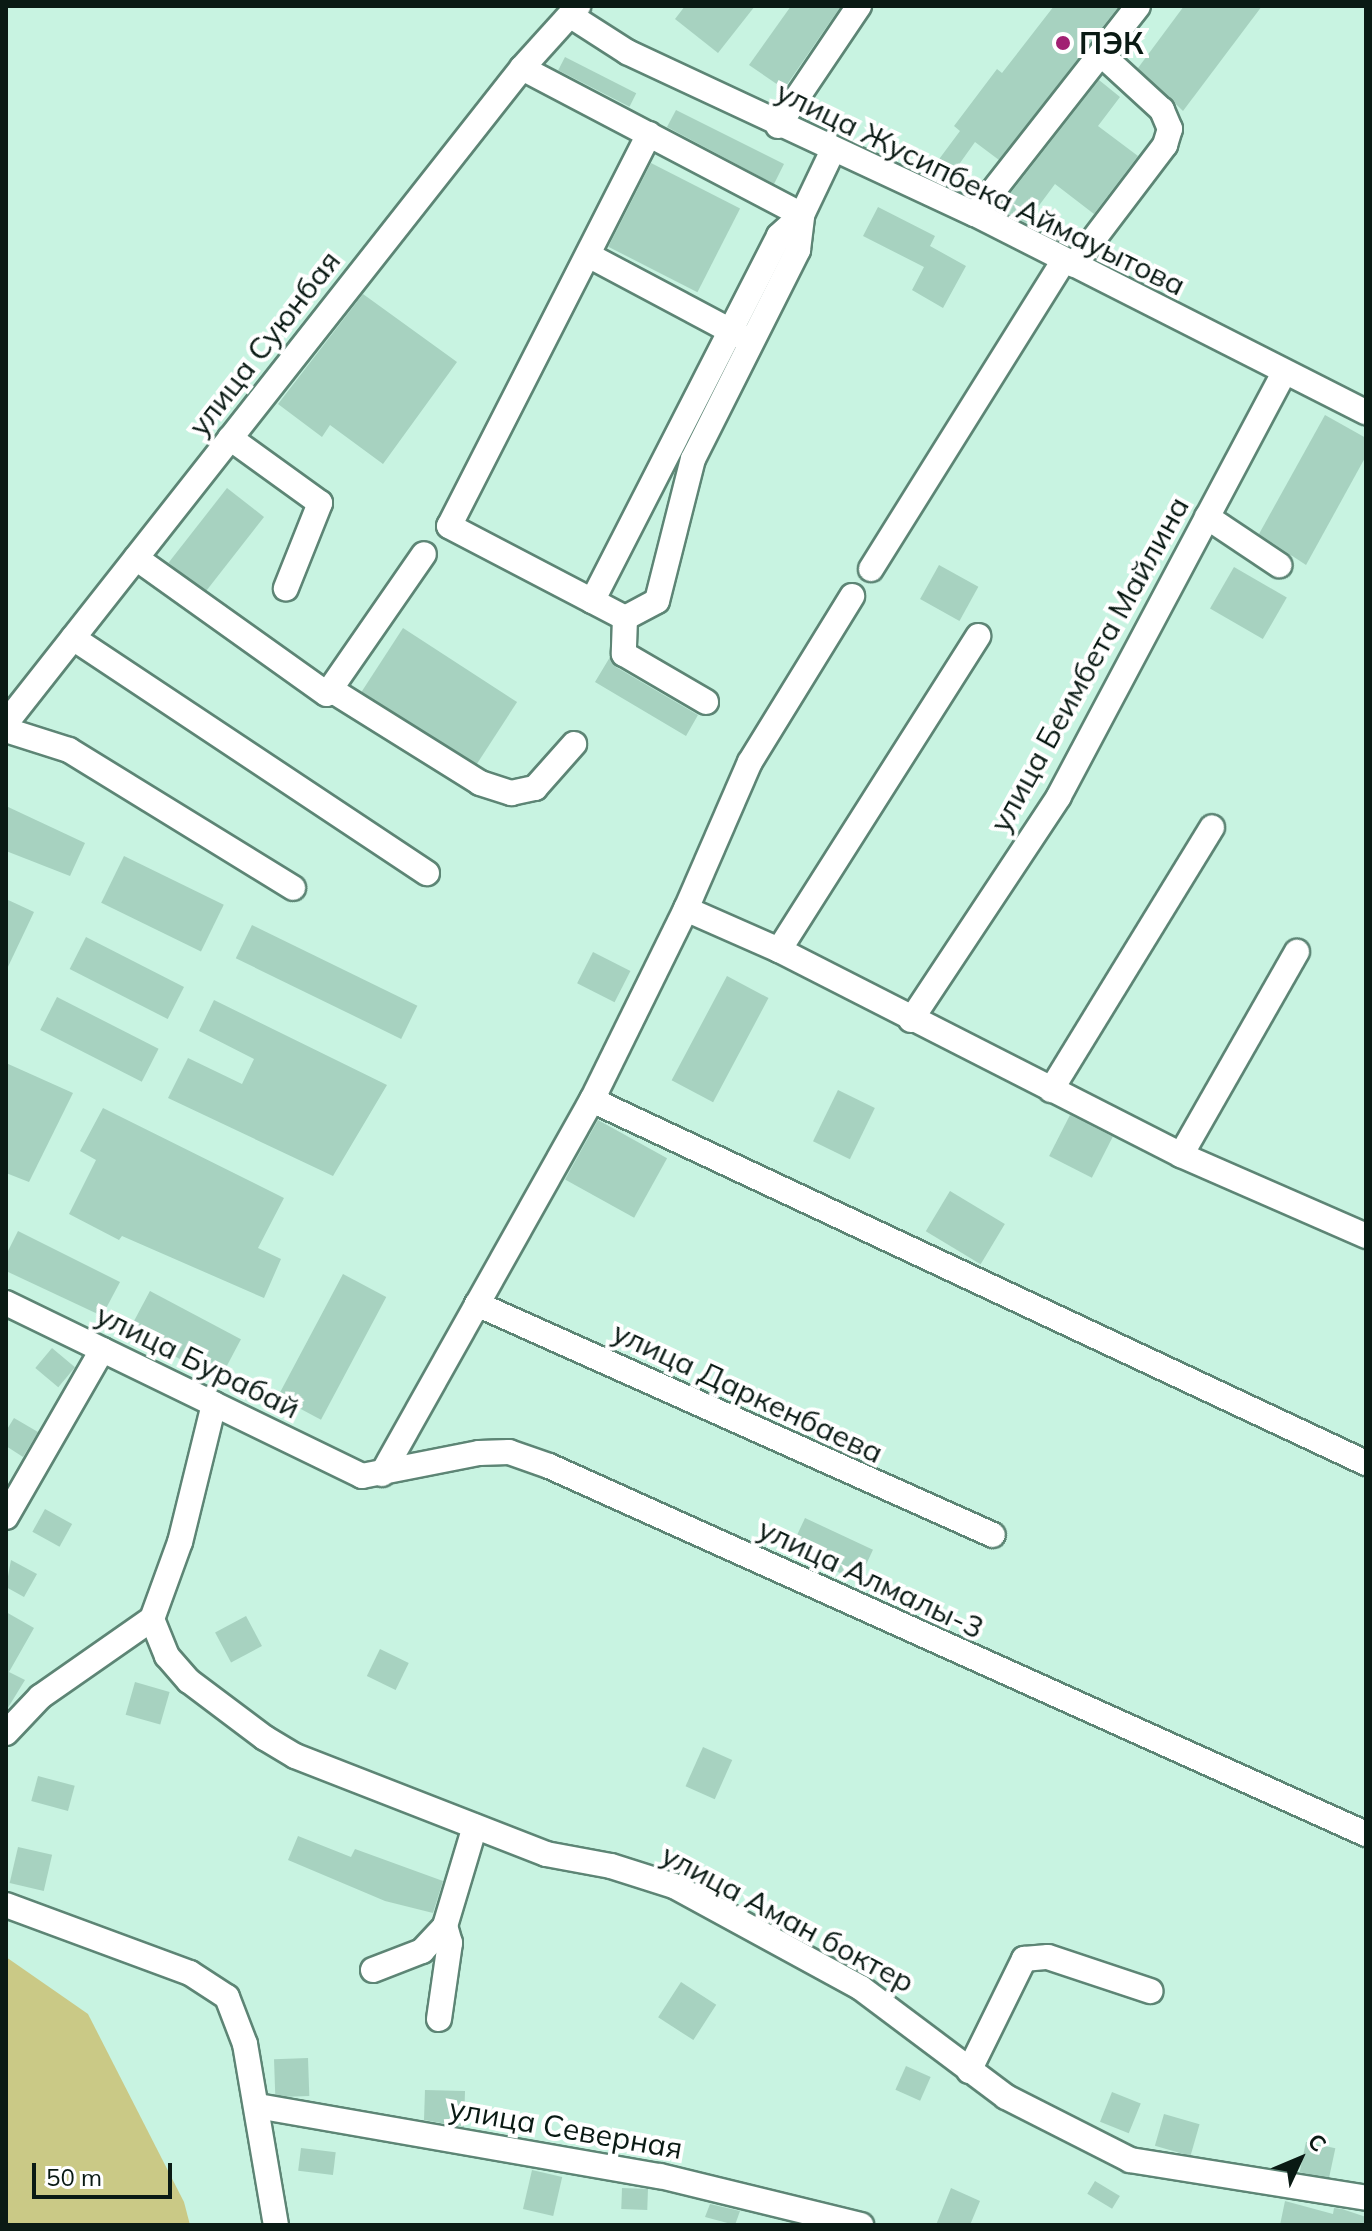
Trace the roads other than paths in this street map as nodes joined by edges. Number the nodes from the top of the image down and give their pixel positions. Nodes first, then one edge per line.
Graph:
1 (859, 6) edge
2 (1138, 6) edge
3 (574, 11) edge
4 (1102, 55) junction
5 (522, 68) junction
6 (778, 126) junction
7 (649, 134) junction
8 (833, 150) junction
9 (975, 214) junction
10 (802, 215) junction
11 (588, 255) junction
12 (1069, 262) junction
13 (742, 336) junction
14 (1284, 373) junction
15 (1366, 412) edge
16 (230, 438) junction
17 (1207, 517) junction
18 (424, 554) dead end
19 (136, 558) junction
20 (1279, 565) dead end
21 (871, 569) dead end
22 (286, 588) dead end
23 (852, 596) dead end
24 (592, 601) junction
25 (625, 618) junction
26 (978, 636) dead end
27 (73, 638) junction
28 (333, 691) junction
29 (706, 702) dead end
30 (6, 723) edge
31 (6, 730) edge
32 (574, 744) dead end
33 (1212, 827) dead end
34 (427, 873) dead end
35 (293, 888) dead end
36 (686, 909) junction
37 (779, 950) junction
38 (1297, 952) dead end
39 (911, 1020) junction
40 (1051, 1090) junction
41 (592, 1100) junction
42 (1181, 1155) junction
43 (1366, 1236) edge
44 (6, 1303) edge
45 (477, 1304) junction
46 (102, 1350) junction
47 (214, 1404) junction
48 (1366, 1463) edge
49 (372, 1475) junction
50 (6, 1517) edge
51 (993, 1535) dead end
52 (152, 1619) junction
53 (6, 1733) edge
54 (475, 1826) junction
55 (1366, 1834) edge
56 (6, 1905) edge
57 (445, 1926) junction
58 (373, 1970) dead end
59 (1150, 1991) dead end
60 (439, 2019) dead end
61 (969, 2071) junction
62 (257, 2106) junction
63 (1366, 2198) edge
64 (276, 2225) edge
65 (861, 2225) edge

1 - 6 street
2 - 4 street
3 - 5 street, улица Суюнбая
3 - 6 street, улица Жусипбека Аймауытова
4 - 9 street
4 - 12 street
5 - 7 street
5 - 16 street, улица Суюнбая
6 - 8 street, улица Жусипбека Аймауытова
7 - 10 street
7 - 11 street
8 - 9 street, улица Жусипбека Аймауытова
8 - 10 street
9 - 12 street, улица Жусипбека Аймауытова
10 - 13 street
11 - 13 street
11 - 24 street
12 - 14 street, улица Жусипбека Аймауытова
12 - 21 street
13 - 24 street
13 - 25 street
14 - 15 street, улица Жусипбека Аймауытова
14 - 17 street, улица Беимбета Майлина
16 - 19 street, улица Суюнбая
16 - 22 street
17 - 20 street
17 - 39 street, улица Беимбета Майлина
18 - 28 street
19 - 27 street, улица Суюнбая
19 - 28 street
23 - 36 street
24 - 25 street
25 - 29 street
26 - 37 street
27 - 30 street, улица Суюнбая
27 - 34 street
28 - 32 street
31 - 35 street
33 - 40 street
36 - 37 street
36 - 41 street
37 - 39 street
38 - 42 street
39 - 40 street
40 - 42 street
41 - 45 street
41 - 48 street
42 - 43 street
44 - 46 street, улица Бурабай
45 - 49 street
45 - 51 street, улица Даркенбаева
46 - 47 street, улица Бурабай
46 - 50 street
47 - 49 street, улица Бурабай
47 - 52 street
49 - 55 street, улица Алмалы-3
52 - 53 street
52 - 54 street, улица Аман боктер
54 - 57 street
54 - 61 street, улица Аман боктер
56 - 62 street
57 - 58 street
57 - 60 street
59 - 61 street
61 - 63 street, улица Аман боктер
62 - 64 street
62 - 65 street, улица Северная

